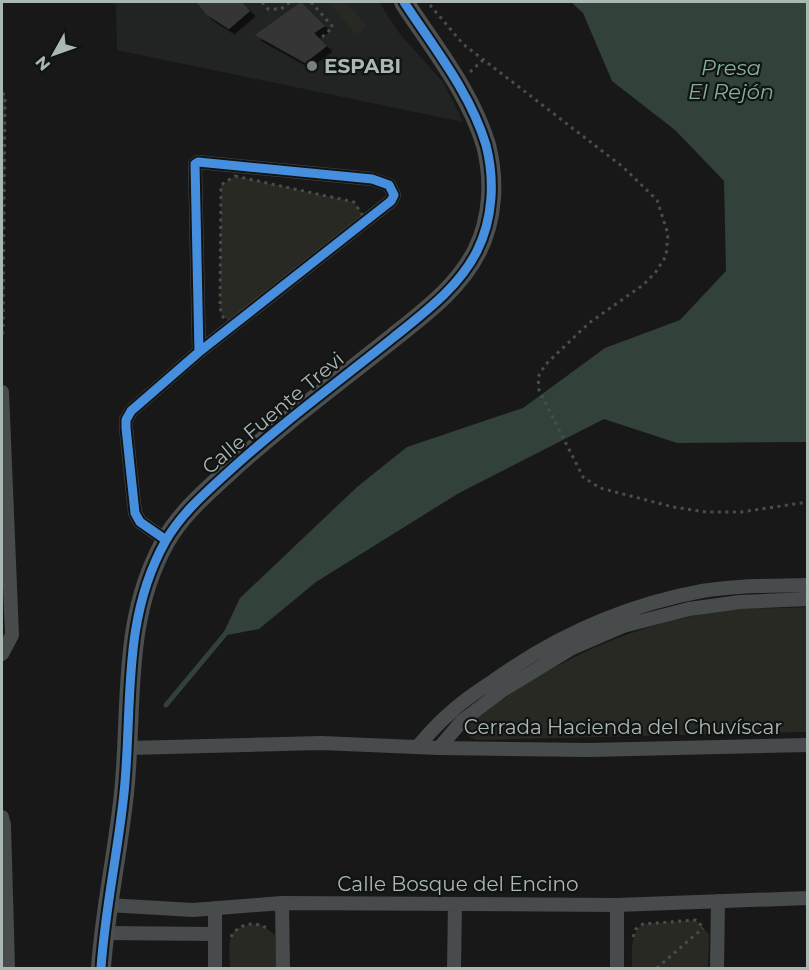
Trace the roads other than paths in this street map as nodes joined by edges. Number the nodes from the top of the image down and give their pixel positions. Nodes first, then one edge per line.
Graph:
1 (404, 2) edge
2 (199, 352) junction
3 (2, 392) edge
4 (2, 416) edge
5 (166, 540) junction
6 (807, 585) edge
7 (807, 600) edge
8 (2, 654) edge
9 (807, 745) edge
10 (417, 747) junction
11 (129, 748) junction
12 (439, 748) junction
13 (2, 817) edge
14 (807, 898) edge
15 (718, 901) junction
16 (282, 903) junction
17 (455, 904) junction
18 (108, 905) junction
19 (618, 905) junction
20 (215, 908) junction
21 (104, 933) junction
22 (215, 933) junction
23 (8, 969) edge
24 (101, 969) edge
25 (215, 969) edge
26 (283, 969) edge
27 (454, 969) edge
28 (617, 969) edge
29 (717, 969) edge

1 - 5 street, Calle Fuente Trevi
2 - 2 street
2 - 5 street
3 - 4 street
4 - 8 street
5 - 11 street, Calle Fuente Trevi
6 - 10 street, Cerrada Hacienda del Chuvíscar
7 - 12 street, Cerrada Hacienda del Chuvíscar
9 - 12 street, Cerrada Hacienda del Chuvíscar
10 - 11 street, Cerrada Hacienda del Chuvíscar
10 - 12 street, Cerrada Hacienda del Chuvíscar
11 - 18 street, Calle Fuente Trevi
13 - 23 street
14 - 15 street, Calle Bosque del Encino
15 - 19 street, Calle Bosque del Encino
15 - 29 street
16 - 17 street, Calle Bosque del Encino
16 - 20 street, Calle Bosque del Encino
16 - 26 street
17 - 19 street, Calle Bosque del Encino
17 - 27 street
18 - 20 street, Calle Bosque del Encino
18 - 21 street, Calle Fuente Trevi
19 - 28 street
20 - 22 street
21 - 22 street
21 - 24 street, Calle Fuente Trevi
22 - 25 street

